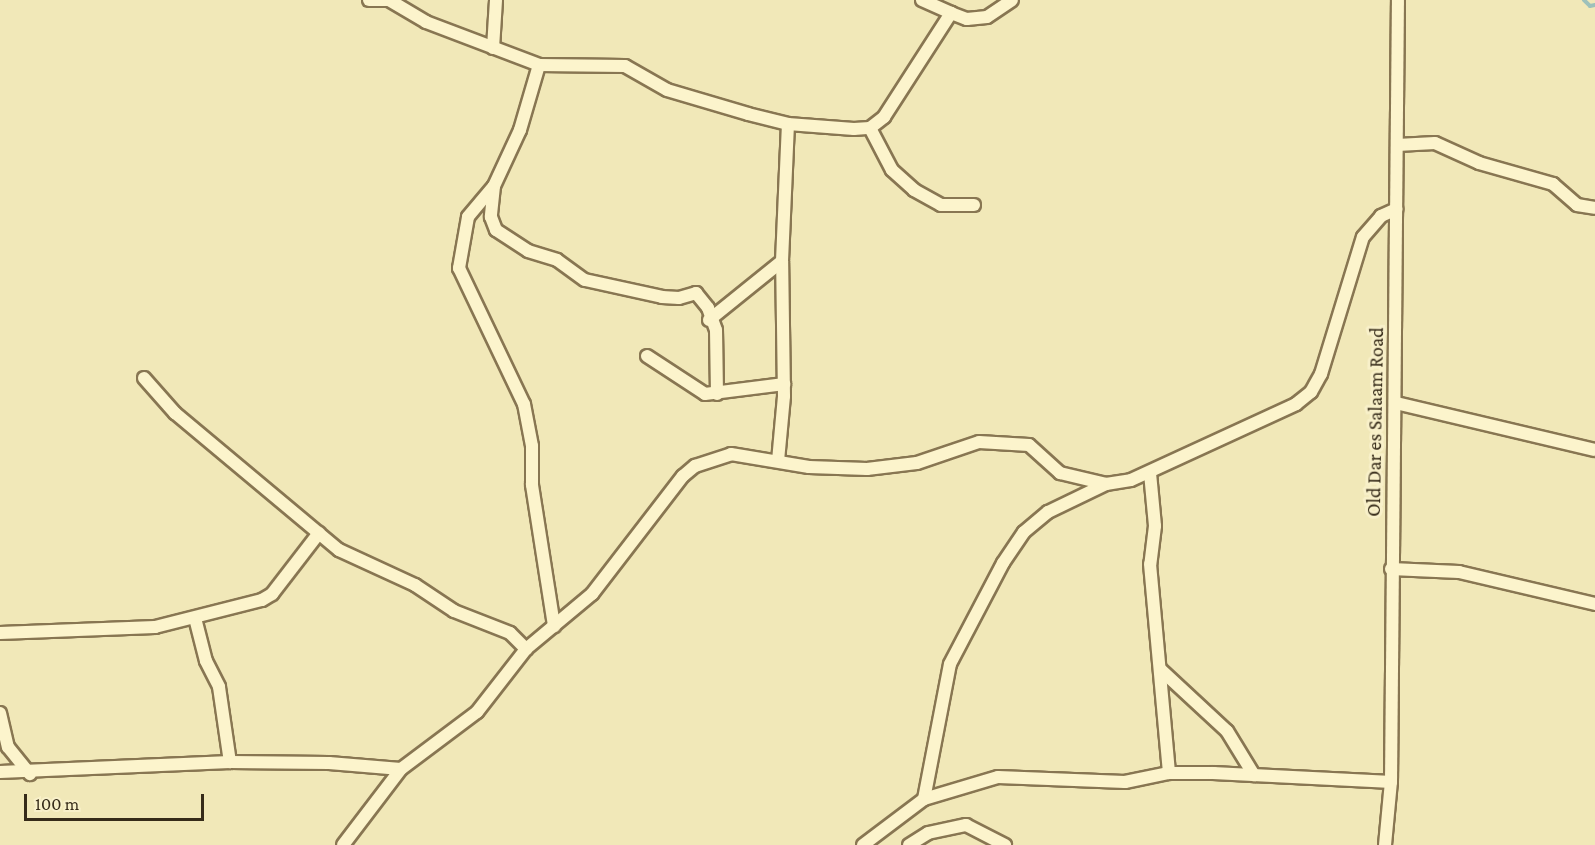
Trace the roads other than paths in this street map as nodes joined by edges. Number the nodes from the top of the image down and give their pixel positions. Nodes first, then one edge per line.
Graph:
1 (369, 0) edge
2 (389, 0) edge
3 (496, 0) edge
4 (922, 0) edge
5 (1012, 0) edge
6 (1398, 0) edge
7 (951, 13) junction
8 (493, 48) junction
9 (539, 65) junction
10 (788, 124) junction
11 (870, 128) junction
12 (1397, 145) junction
13 (494, 186) junction
14 (974, 206) dead end
15 (1595, 208) edge
16 (1397, 209) junction
17 (782, 261) junction
18 (709, 320) junction
19 (647, 356) dead end
20 (144, 378) dead end
21 (783, 384) junction
22 (717, 394) junction
23 (1396, 403) junction
24 (1595, 450) edge
25 (777, 461) junction
26 (1150, 472) junction
27 (1106, 484) junction
28 (319, 533) junction
29 (1391, 569) junction
30 (1595, 604) edge
31 (195, 618) junction
32 (554, 626) junction
33 (0, 633) edge
34 (526, 649) junction
35 (1161, 669) junction
36 (0, 713) edge
37 (230, 762) junction
38 (401, 769) junction
39 (0, 772) edge
40 (1169, 773) junction
41 (30, 774) junction
42 (1254, 775) junction
43 (1391, 782) junction
44 (924, 799) junction
45 (343, 845) edge
46 (863, 845) edge
47 (909, 845) edge
48 (1005, 845) edge
49 (1385, 845) edge

1 - 2 street
2 - 8 street
3 - 8 street
4 - 7 street
5 - 7 street
6 - 12 street, Old Dar es Salaam Road
7 - 11 street
8 - 9 street
9 - 10 street
9 - 13 street
10 - 11 street
10 - 17 street
11 - 14 street
12 - 15 street
12 - 16 street, Old Dar es Salaam Road
13 - 18 street
13 - 32 street
16 - 23 street, Old Dar es Salaam Road
16 - 26 street
17 - 18 street
17 - 21 street
18 - 22 street
19 - 22 street
20 - 28 street
21 - 22 street
21 - 25 street
23 - 24 street
23 - 29 street, Old Dar es Salaam Road
25 - 27 street
25 - 32 street
26 - 27 street
26 - 35 street
27 - 44 street
28 - 31 street
28 - 34 street
29 - 30 street
29 - 43 street, Old Dar es Salaam Road
31 - 33 street
31 - 37 street
32 - 34 street
34 - 38 street
35 - 40 street
35 - 42 street
36 - 41 street
37 - 38 street
37 - 41 street
38 - 45 street
39 - 41 street
40 - 42 street
40 - 44 street
42 - 43 street
43 - 49 street, Old Dar es Salaam Road
44 - 46 street
47 - 48 street

